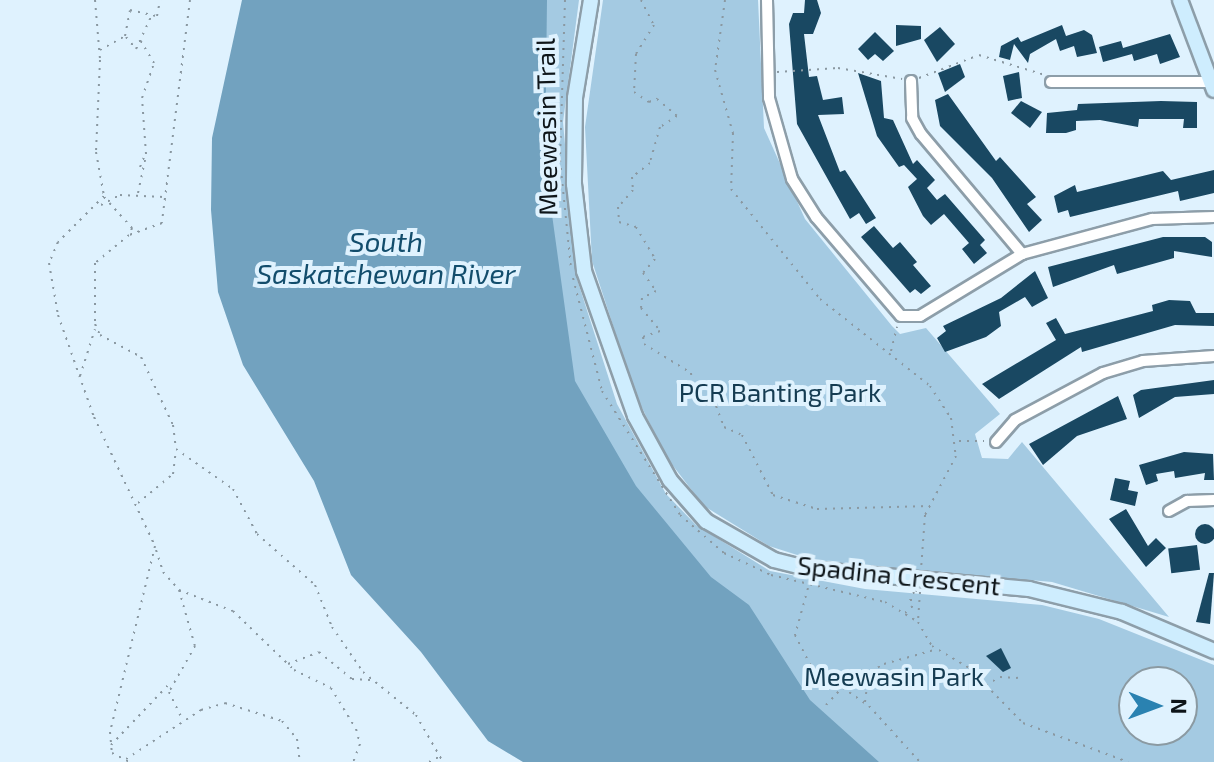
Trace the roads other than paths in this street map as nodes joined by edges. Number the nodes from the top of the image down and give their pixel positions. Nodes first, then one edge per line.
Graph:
1 (591, 0) edge
2 (767, 0) edge
3 (1180, 0) edge
4 (911, 81) dead end
5 (1051, 82) dead end
6 (1213, 85) edge
7 (1214, 217) edge
8 (1022, 254) junction
9 (1214, 356) edge
10 (996, 442) dead end
11 (1214, 500) edge
12 (1169, 511) dead end
13 (1214, 651) edge

1 - 13 street, Spadina Crescent
2 - 8 street
3 - 6 street
4 - 8 street
5 - 6 street
7 - 8 street
9 - 10 street
11 - 12 street

